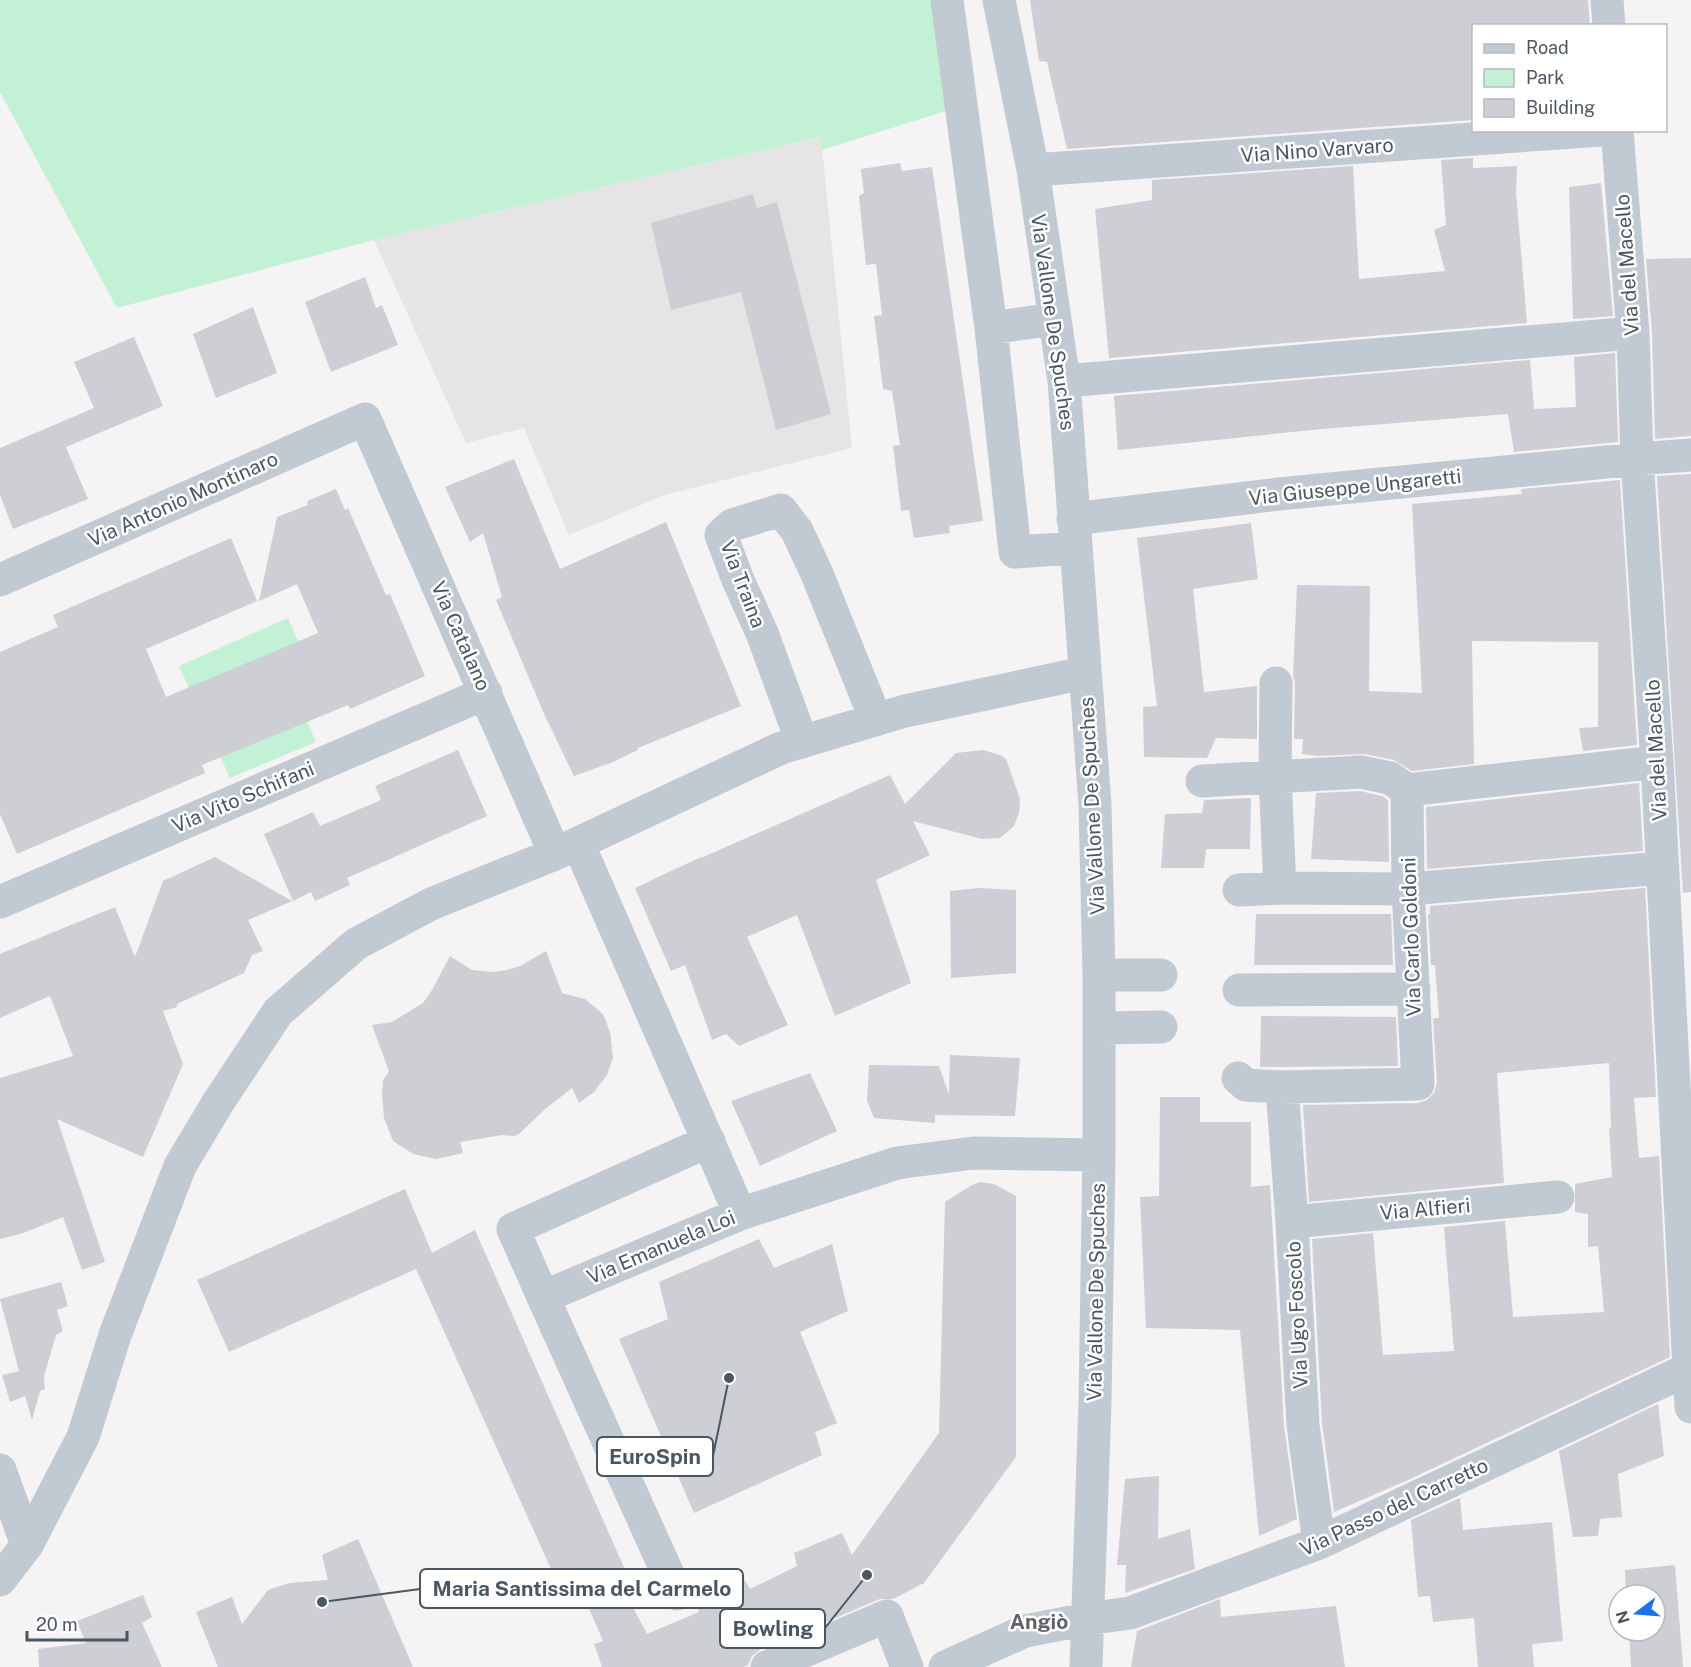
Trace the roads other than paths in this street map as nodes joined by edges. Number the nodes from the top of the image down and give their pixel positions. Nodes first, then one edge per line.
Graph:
1 (947, 0) edge
2 (999, 0) edge
3 (1607, 0) edge
4 (1609, 24) edge
5 (1574, 132) edge
6 (1617, 132) edge
7 (1033, 170) junction
8 (1054, 319) junction
9 (991, 328) junction
10 (1633, 333) junction
11 (1064, 381) junction
12 (365, 418) joint
13 (1691, 455) edge
14 (1637, 459) junction
15 (1074, 533) junction
16 (0, 580) edge
17 (1084, 673) junction
18 (1276, 683) dead end
19 (486, 693) junction
20 (876, 720) junction
21 (802, 742) junction
22 (1657, 762) junction
23 (1275, 777) junction
24 (1202, 781) dead end
25 (1407, 790) junction
26 (566, 848) junction
27 (1662, 868) junction
28 (1280, 888) junction
29 (1408, 889) junction
30 (1239, 891) dead end
31 (0, 902) edge
32 (1099, 975) junction
33 (1161, 975) dead end
34 (1414, 989) junction
35 (1239, 990) dead end
36 (1161, 1027) dead end
37 (1099, 1029) junction
38 (1238, 1078) dead end
39 (1282, 1087) junction
40 (709, 1141) junction
41 (1099, 1155) junction
42 (1558, 1197) dead end
43 (740, 1214) junction
44 (1292, 1222) junction
45 (543, 1297) junction
46 (1689, 1369) edge
47 (1691, 1407) edge
48 (0, 1470) edge
49 (1319, 1543) junction
50 (27, 1545) junction
51 (0, 1580) edge
52 (677, 1594) dead end
53 (1087, 1619) junction
54 (767, 1667) edge
55 (907, 1667) edge
56 (945, 1667) edge
57 (1086, 1667) edge

1 - 9 street
2 - 7 street, Via Vallone De Spuches
3 - 4 street
5 - 7 street, Via Nino Varvaro
6 - 10 street, Via del Macello
7 - 8 street, Via Vallone De Spuches
8 - 9 street
8 - 11 street, Via Vallone De Spuches
9 - 15 street, Via Giuseppe Ungaretti
10 - 11 street
10 - 14 street, Via del Macello
11 - 15 street, Via Vallone De Spuches
12 - 16 street, Via Antonio Montinaro
12 - 19 street, Via Catalano
13 - 14 street, Via Giuseppe Ungaretti
14 - 15 street, Via Giuseppe Ungaretti
14 - 22 street, Via del Macello
15 - 17 street, Via Vallone De Spuches
17 - 20 street
17 - 32 street, Via Vallone De Spuches
18 - 23 street
19 - 26 street, Via Catalano
19 - 31 street, Via Vito Schifani
20 - 21 street
20 - 21 street, Via Traina
21 - 26 street
22 - 25 street
22 - 27 street, Via del Macello
23 - 24 street
23 - 25 street
23 - 28 street
25 - 29 street, Via Carlo Goldoni
26 - 40 street, Via Catalano
26 - 50 street
27 - 29 street
27 - 46 street, Via del Macello
28 - 29 street
28 - 30 street
29 - 34 street, Via Carlo Goldoni
32 - 33 street
32 - 37 street, Via Vallone De Spuches
34 - 35 street
34 - 39 street, Via Carlo Goldoni
36 - 37 street
37 - 41 street, Via Vallone De Spuches
38 - 39 street
39 - 44 street, Via Ugo Foscolo
40 - 43 street, Via Catalano
40 - 45 street
41 - 43 street, Via Emanuela Loi
41 - 53 street, Via Vallone De Spuches
42 - 44 street, Via Alfieri
43 - 45 street, Via Emanuela Loi
44 - 49 street, Via Ugo Foscolo
45 - 52 street
46 - 47 street, Via del Macello
46 - 49 street, Via Passo del Carretto
48 - 50 street
49 - 53 street, Via Passo del Carretto
50 - 51 street
53 - 56 street, Via Passo del Carretto
53 - 57 street, Via Vallone De Spuches
54 - 55 street

